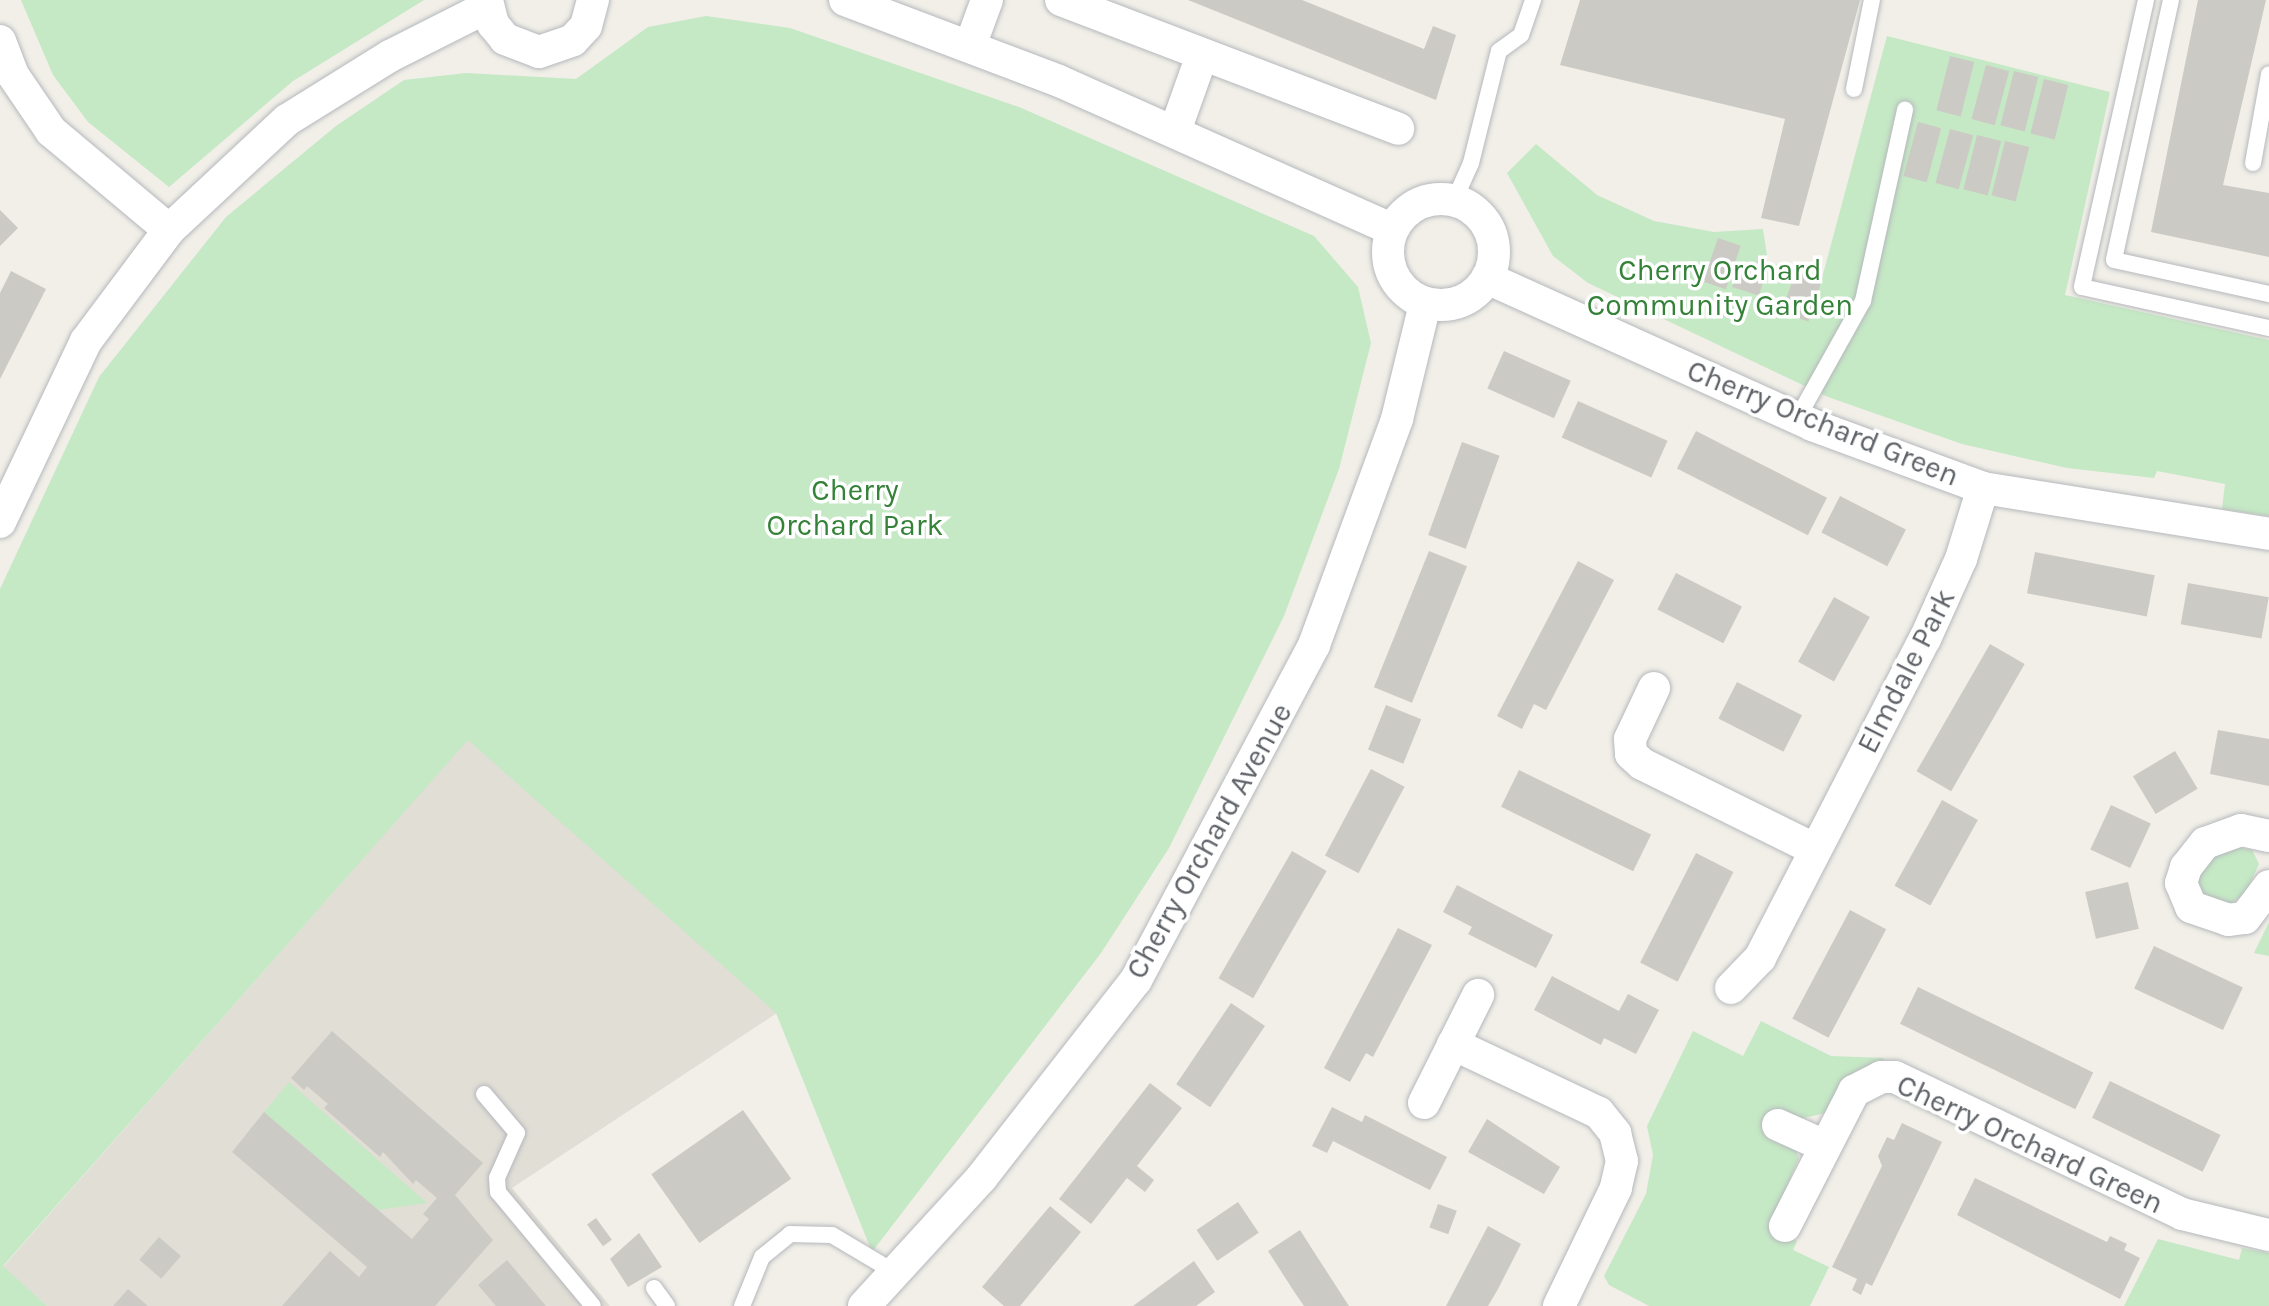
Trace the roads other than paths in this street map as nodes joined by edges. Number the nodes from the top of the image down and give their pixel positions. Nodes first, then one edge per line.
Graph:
1 (593, 0) edge
2 (845, 0) edge
3 (987, 0) edge
4 (1061, 0) edge
5 (1533, 0) edge
6 (1872, 0) edge
7 (2146, 0) edge
8 (2171, 0) edge
9 (487, 3) edge
10 (0, 41) edge
11 (970, 46) junction
12 (1202, 55) junction
13 (2269, 74) edge
14 (1854, 89) dead end
15 (1905, 110) dead end
16 (1398, 129) dead end
17 (1175, 131) junction
18 (2253, 163) dead end
19 (1454, 201) junction
20 (1392, 229) junction
21 (169, 230) junction
22 (1487, 278) junction
23 (2269, 294) edge
24 (1425, 304) junction
25 (2269, 328) edge
26 (1797, 419) junction
27 (1983, 488) junction
28 (0, 522) edge
29 (2269, 534) edge
30 (1654, 688) dead end
31 (2269, 836) edge
32 (1814, 849) junction
33 (2269, 886) edge
34 (1731, 988) dead end
35 (1478, 995) dead end
36 (1453, 1044) junction
37 (484, 1094) dead end
38 (1424, 1103) dead end
39 (1778, 1125) dead end
40 (1825, 1146) junction
41 (1785, 1226) dead end
42 (2269, 1235) edge
43 (896, 1273) junction
44 (654, 1288) dead end
45 (1570, 1303) edge
46 (593, 1306) edge
47 (667, 1306) edge
48 (742, 1306) edge
49 (864, 1306) edge

1 - 9 street
2 - 11 street
3 - 11 street
4 - 12 street
5 - 19 lane
6 - 14 lane
7 - 25 lane
8 - 23 lane
9 - 21 street
10 - 21 street
11 - 17 street
12 - 16 street
12 - 17 street
13 - 18 lane
15 - 26 lane
17 - 20 street
19 - 20 street
19 - 22 street
20 - 24 street
21 - 28 street
22 - 24 street
22 - 26 street, Cherry Orchard Green
24 - 43 street, Cherry Orchard Avenue
26 - 27 street, Cherry Orchard Green
27 - 29 street, Cherry Orchard Green
27 - 32 street, Elmdale Park
30 - 32 street
31 - 33 street
32 - 34 street, Elmdale Park
35 - 36 street
36 - 38 street
36 - 45 street
37 - 46 lane
39 - 40 street
40 - 41 street, Cherry Orchard Green
40 - 42 street, Cherry Orchard Green
43 - 48 lane
43 - 49 street, Cherry Orchard Avenue
44 - 47 lane

